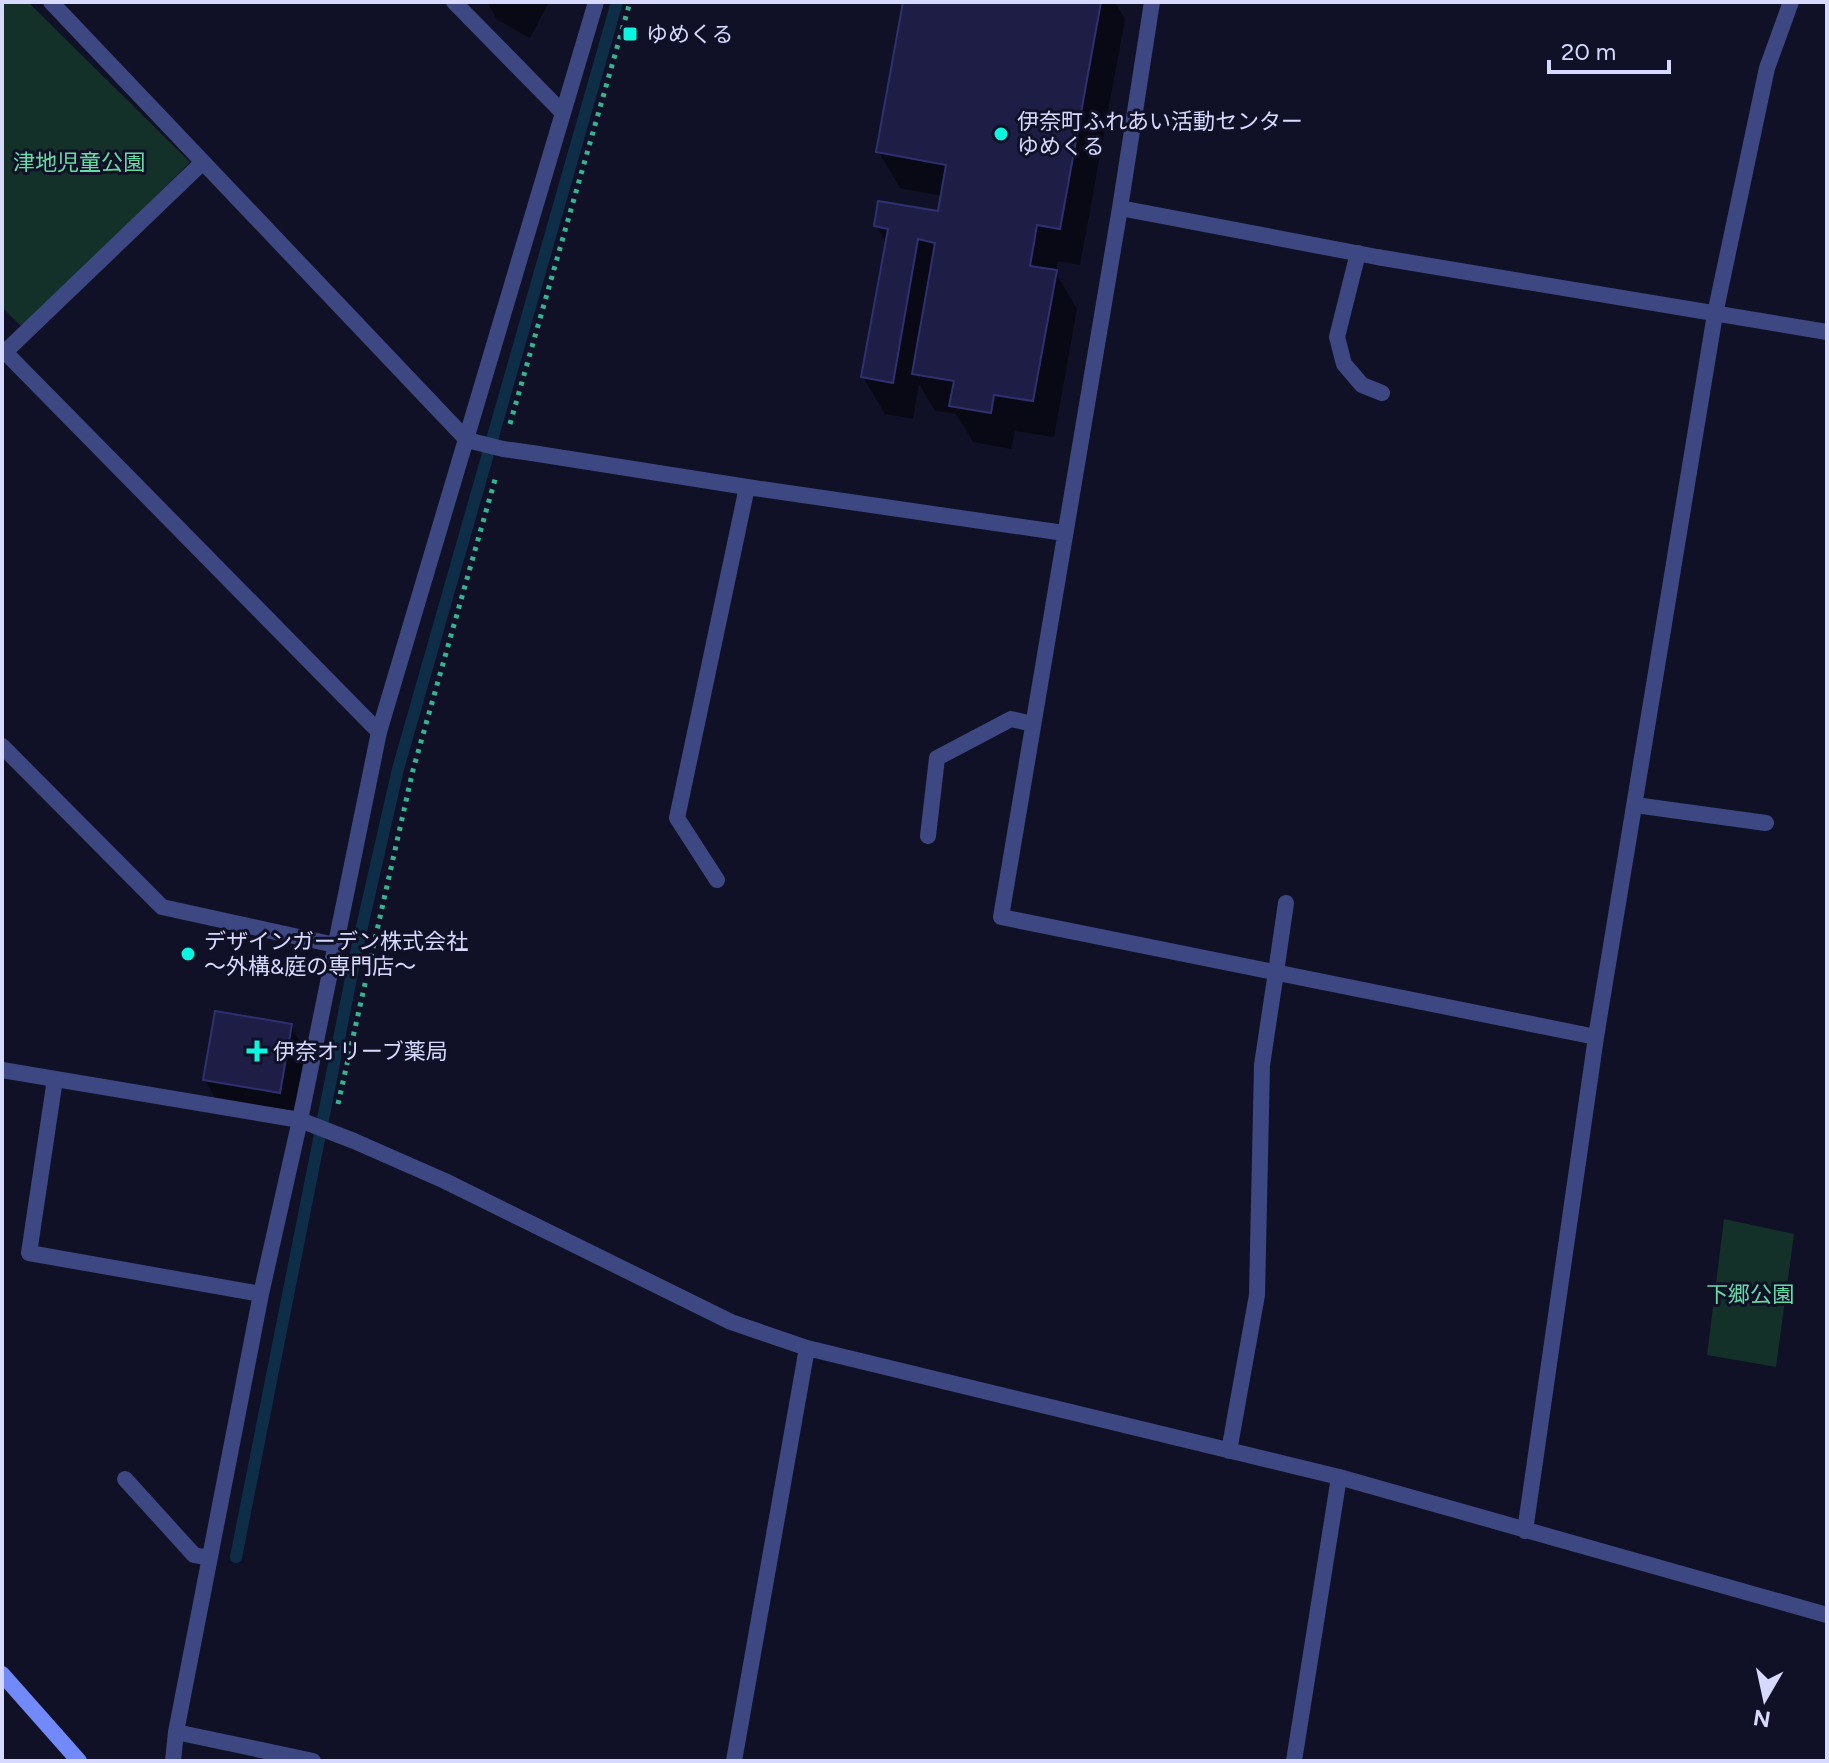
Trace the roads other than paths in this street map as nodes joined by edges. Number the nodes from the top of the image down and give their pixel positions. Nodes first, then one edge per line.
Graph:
1 (51, 2) edge
2 (454, 2) edge
3 (596, 2) edge
4 (1152, 2) edge
5 (1791, 2) edge
6 (562, 112) junction
7 (203, 162) junction
8 (1120, 208) junction
9 (1358, 253) junction
10 (1715, 314) junction
11 (1827, 332) edge
12 (4, 351) edge
13 (1382, 393) dead end
14 (467, 440) junction
15 (747, 487) junction
16 (1064, 533) junction
17 (1033, 724) junction
18 (379, 732) junction
19 (2, 746) edge
20 (1635, 805) junction
21 (1766, 823) dead end
22 (928, 836) dead end
23 (717, 880) dead end
24 (1286, 903) dead end
25 (335, 945) junction
26 (1276, 972) junction
27 (1596, 1037) junction
28 (2, 1070) edge
29 (55, 1079) junction
30 (300, 1120) junction
31 (261, 1294) junction
32 (807, 1348) junction
33 (1229, 1451) junction
34 (1339, 1477) junction
35 (125, 1479) dead end
36 (1525, 1531) junction
37 (209, 1558) junction
38 (1827, 1615) edge
39 (2, 1674) edge
40 (176, 1732) junction
41 (79, 1761) edge
42 (173, 1761) edge
43 (313, 1761) edge
44 (734, 1761) edge
45 (1294, 1761) edge

1 - 7 street
2 - 6 street
3 - 6 street
4 - 8 street
5 - 10 street
6 - 14 street
7 - 12 street
7 - 14 street
8 - 9 street
8 - 16 street
9 - 10 street
9 - 13 street
10 - 11 street
10 - 20 street
12 - 18 street
14 - 15 street, bridge
14 - 18 street
15 - 16 street
15 - 23 street
16 - 17 street
17 - 22 street
17 - 26 street
18 - 25 street
19 - 25 street
20 - 21 street
20 - 27 street
24 - 26 street
25 - 30 street
26 - 27 street
26 - 33 street
27 - 36 street
28 - 29 street
29 - 30 street
29 - 31 street
30 - 31 street
30 - 32 street
31 - 37 street
32 - 33 street
32 - 44 street
33 - 34 street
34 - 36 street
34 - 45 street
35 - 37 street
36 - 38 street
37 - 40 street
39 - 41 main road
40 - 42 street
40 - 43 street

